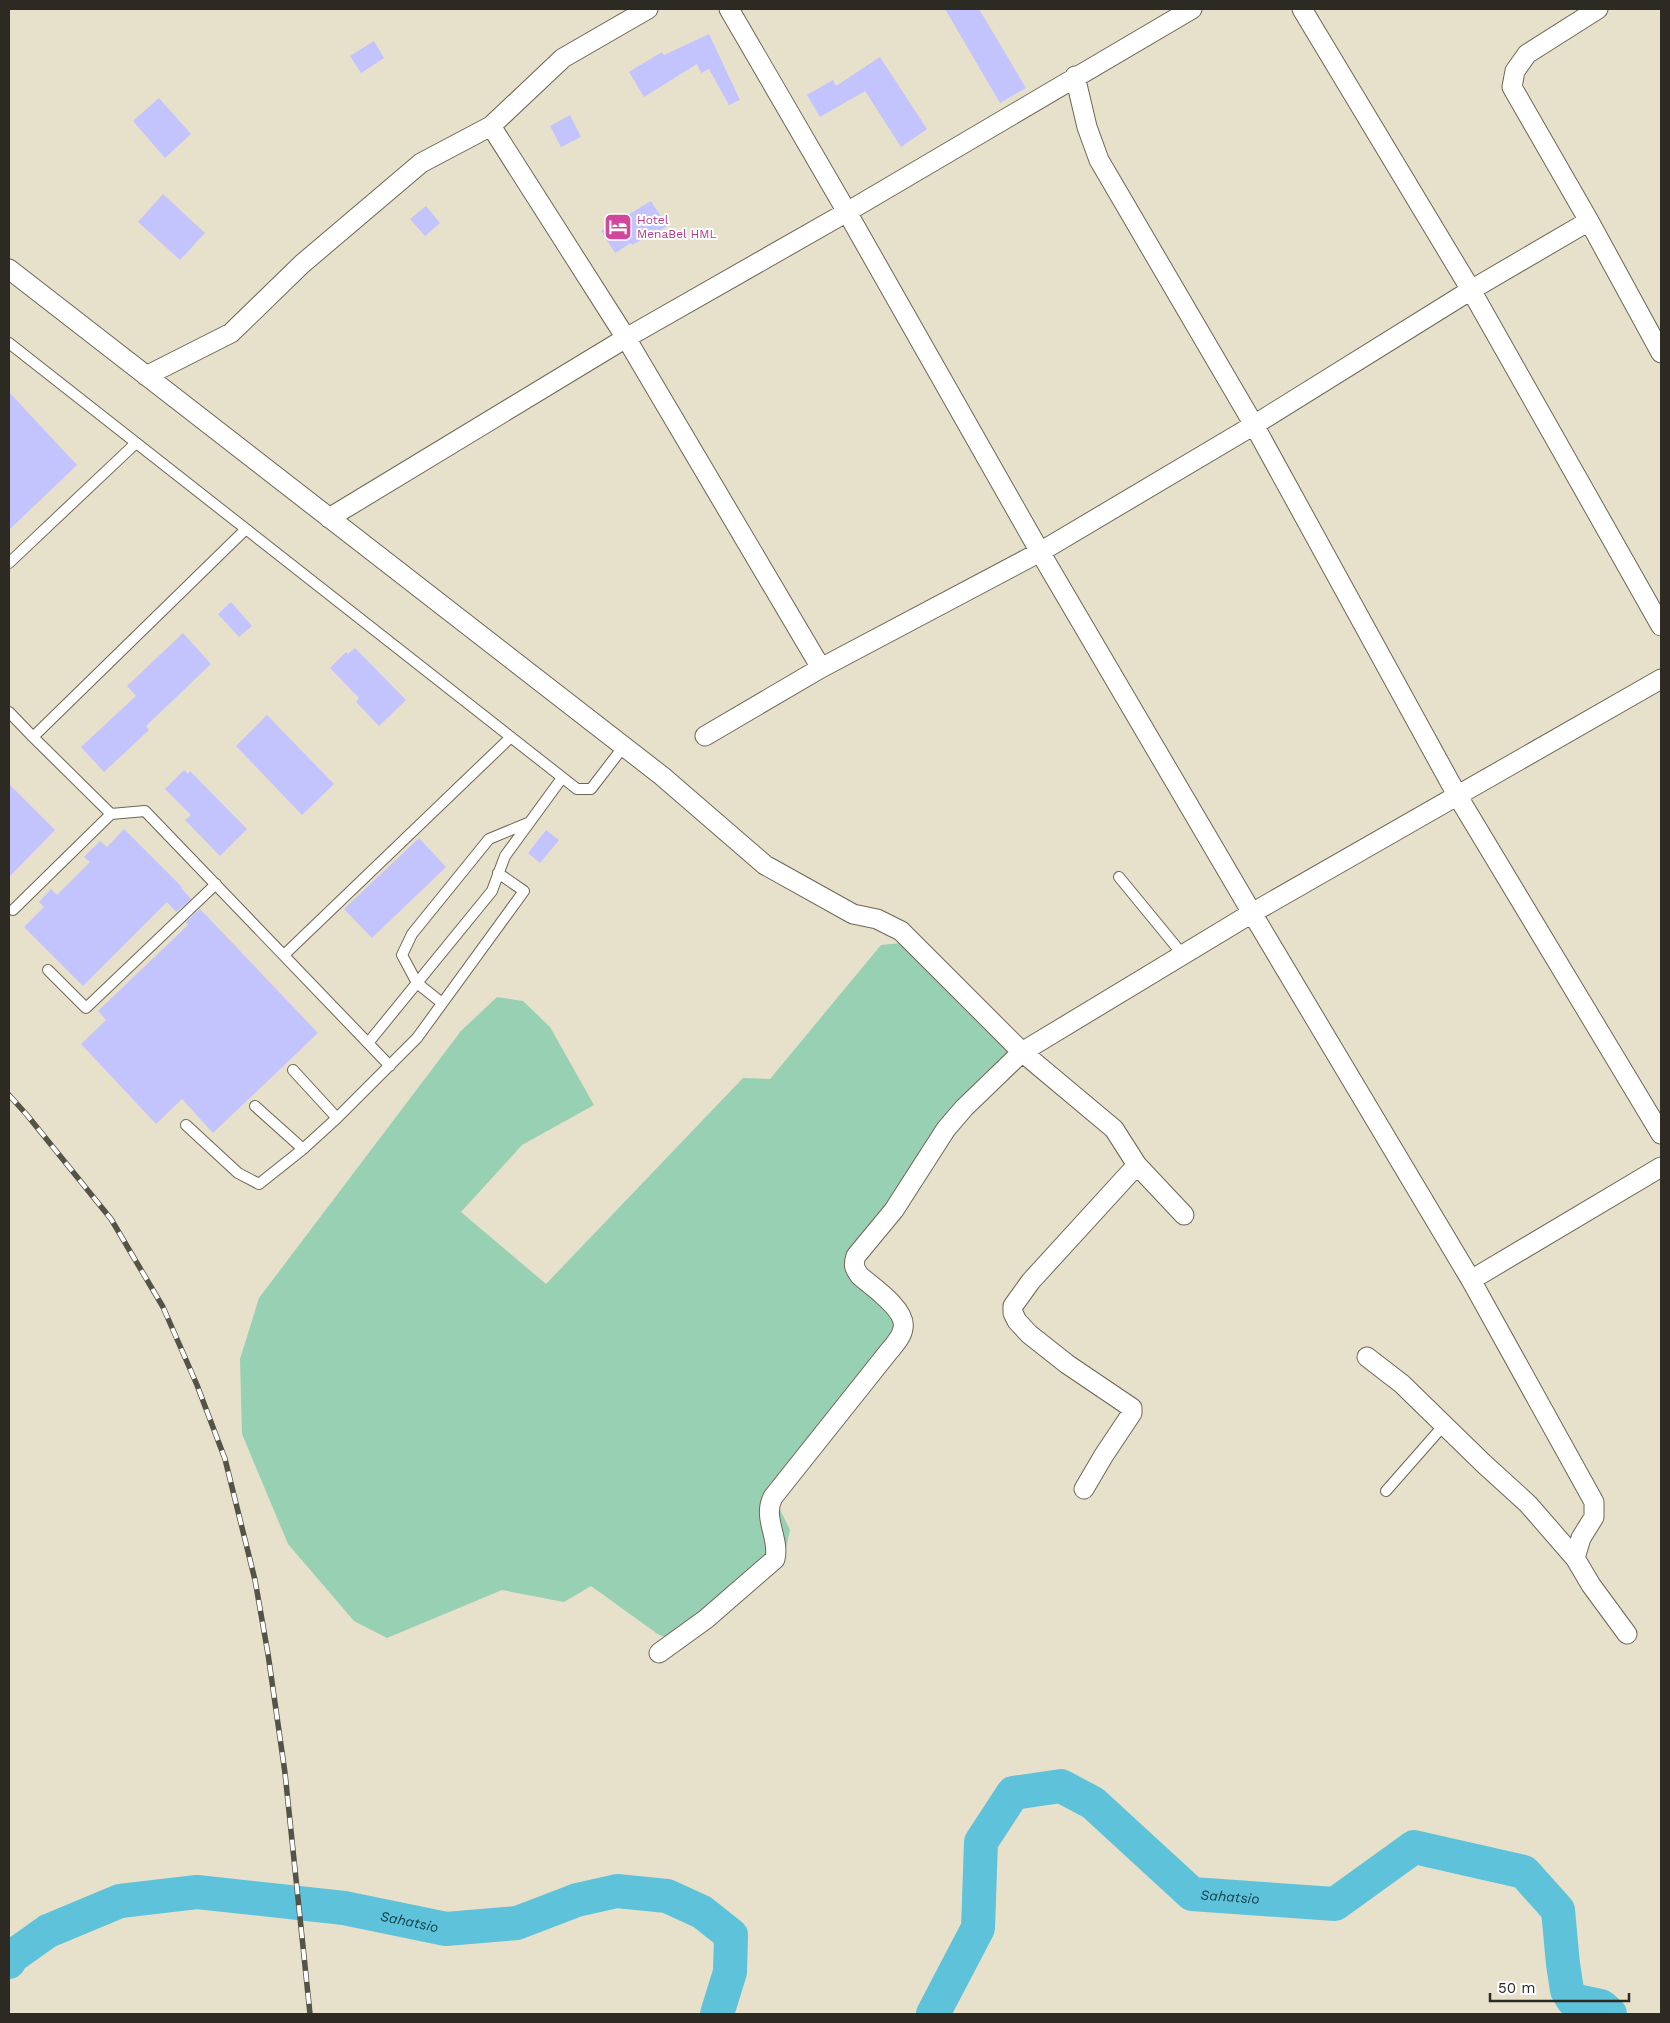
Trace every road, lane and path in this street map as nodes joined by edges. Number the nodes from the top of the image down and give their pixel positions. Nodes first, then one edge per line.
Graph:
1 (648, 9) edge
2 (729, 9) edge
3 (1192, 9) edge
4 (1302, 9) edge
5 (1598, 9) edge
6 (1076, 76) junction
7 (491, 126) junction
8 (847, 212) junction
9 (1589, 221) junction
10 (9, 269) edge
11 (1471, 290) junction
12 (626, 338) junction
13 (9, 344) edge
14 (1661, 353) edge
15 (146, 376) junction
16 (1254, 426) junction
17 (136, 443) junction
18 (329, 518) junction
19 (246, 529) junction
20 (1040, 552) junction
21 (9, 563) edge
22 (1661, 626) edge
23 (821, 668) junction
24 (1661, 679) edge
25 (9, 712) edge
26 (705, 736) dead end
27 (33, 737) junction
28 (511, 737) junction
29 (624, 746) junction
30 (562, 778) junction
31 (1457, 795) junction
32 (112, 814) junction
33 (530, 822) junction
34 (498, 873) junction
35 (1119, 877) dead end
36 (216, 884) junction
37 (13, 910) dead end
38 (1252, 913) junction
39 (284, 955) junction
40 (1183, 955) junction
41 (48, 970) dead end
42 (417, 983) junction
43 (442, 1003) junction
44 (368, 1043) junction
45 (1022, 1052) junction
46 (390, 1066) junction
47 (293, 1070) dead end
48 (255, 1106) dead end
49 (337, 1118) junction
50 (186, 1125) dead end
51 (1661, 1134) edge
52 (303, 1149) junction
53 (1137, 1165) junction
54 (1661, 1167) edge
55 (1184, 1215) dead end
56 (1471, 1280) junction
57 (1367, 1357) dead end
58 (1444, 1425) junction
59 (1084, 1489) dead end
60 (1386, 1491) dead end
61 (1575, 1558) junction
62 (1627, 1634) dead end
63 (659, 1653) dead end

1 - 7 street
2 - 8 street
3 - 6 street
4 - 11 street
5 - 9 street
6 - 8 street
6 - 16 street
7 - 12 street
7 - 15 street
8 - 12 street
8 - 20 street
9 - 11 street
9 - 14 street
10 - 15 street
11 - 16 street
11 - 22 street
12 - 18 street
12 - 23 street
13 - 17 lane
15 - 18 street
16 - 20 street
16 - 31 street
17 - 19 lane
17 - 21 lane
18 - 29 street
19 - 27 lane
19 - 28 lane
20 - 23 street
20 - 38 street
23 - 26 street
24 - 31 street
25 - 27 lane
27 - 32 lane
28 - 30 lane
28 - 39 lane
29 - 30 lane
29 - 45 street
30 - 33 lane
31 - 38 street
31 - 51 street
32 - 36 lane
32 - 37 lane
33 - 34 lane
33 - 42 lane
34 - 42 lane
34 - 43 lane
35 - 40 lane
36 - 39 lane
36 - 41 lane
38 - 40 street
38 - 56 street
39 - 44 lane
40 - 45 street
42 - 43 lane
42 - 44 lane
43 - 46 lane
44 - 46 lane
45 - 53 street
45 - 63 street
46 - 49 lane
47 - 49 lane
48 - 52 lane
49 - 52 lane
50 - 52 lane
53 - 55 street
53 - 59 street
54 - 56 street
56 - 61 street
57 - 58 street
58 - 60 lane
58 - 61 street
61 - 62 street

